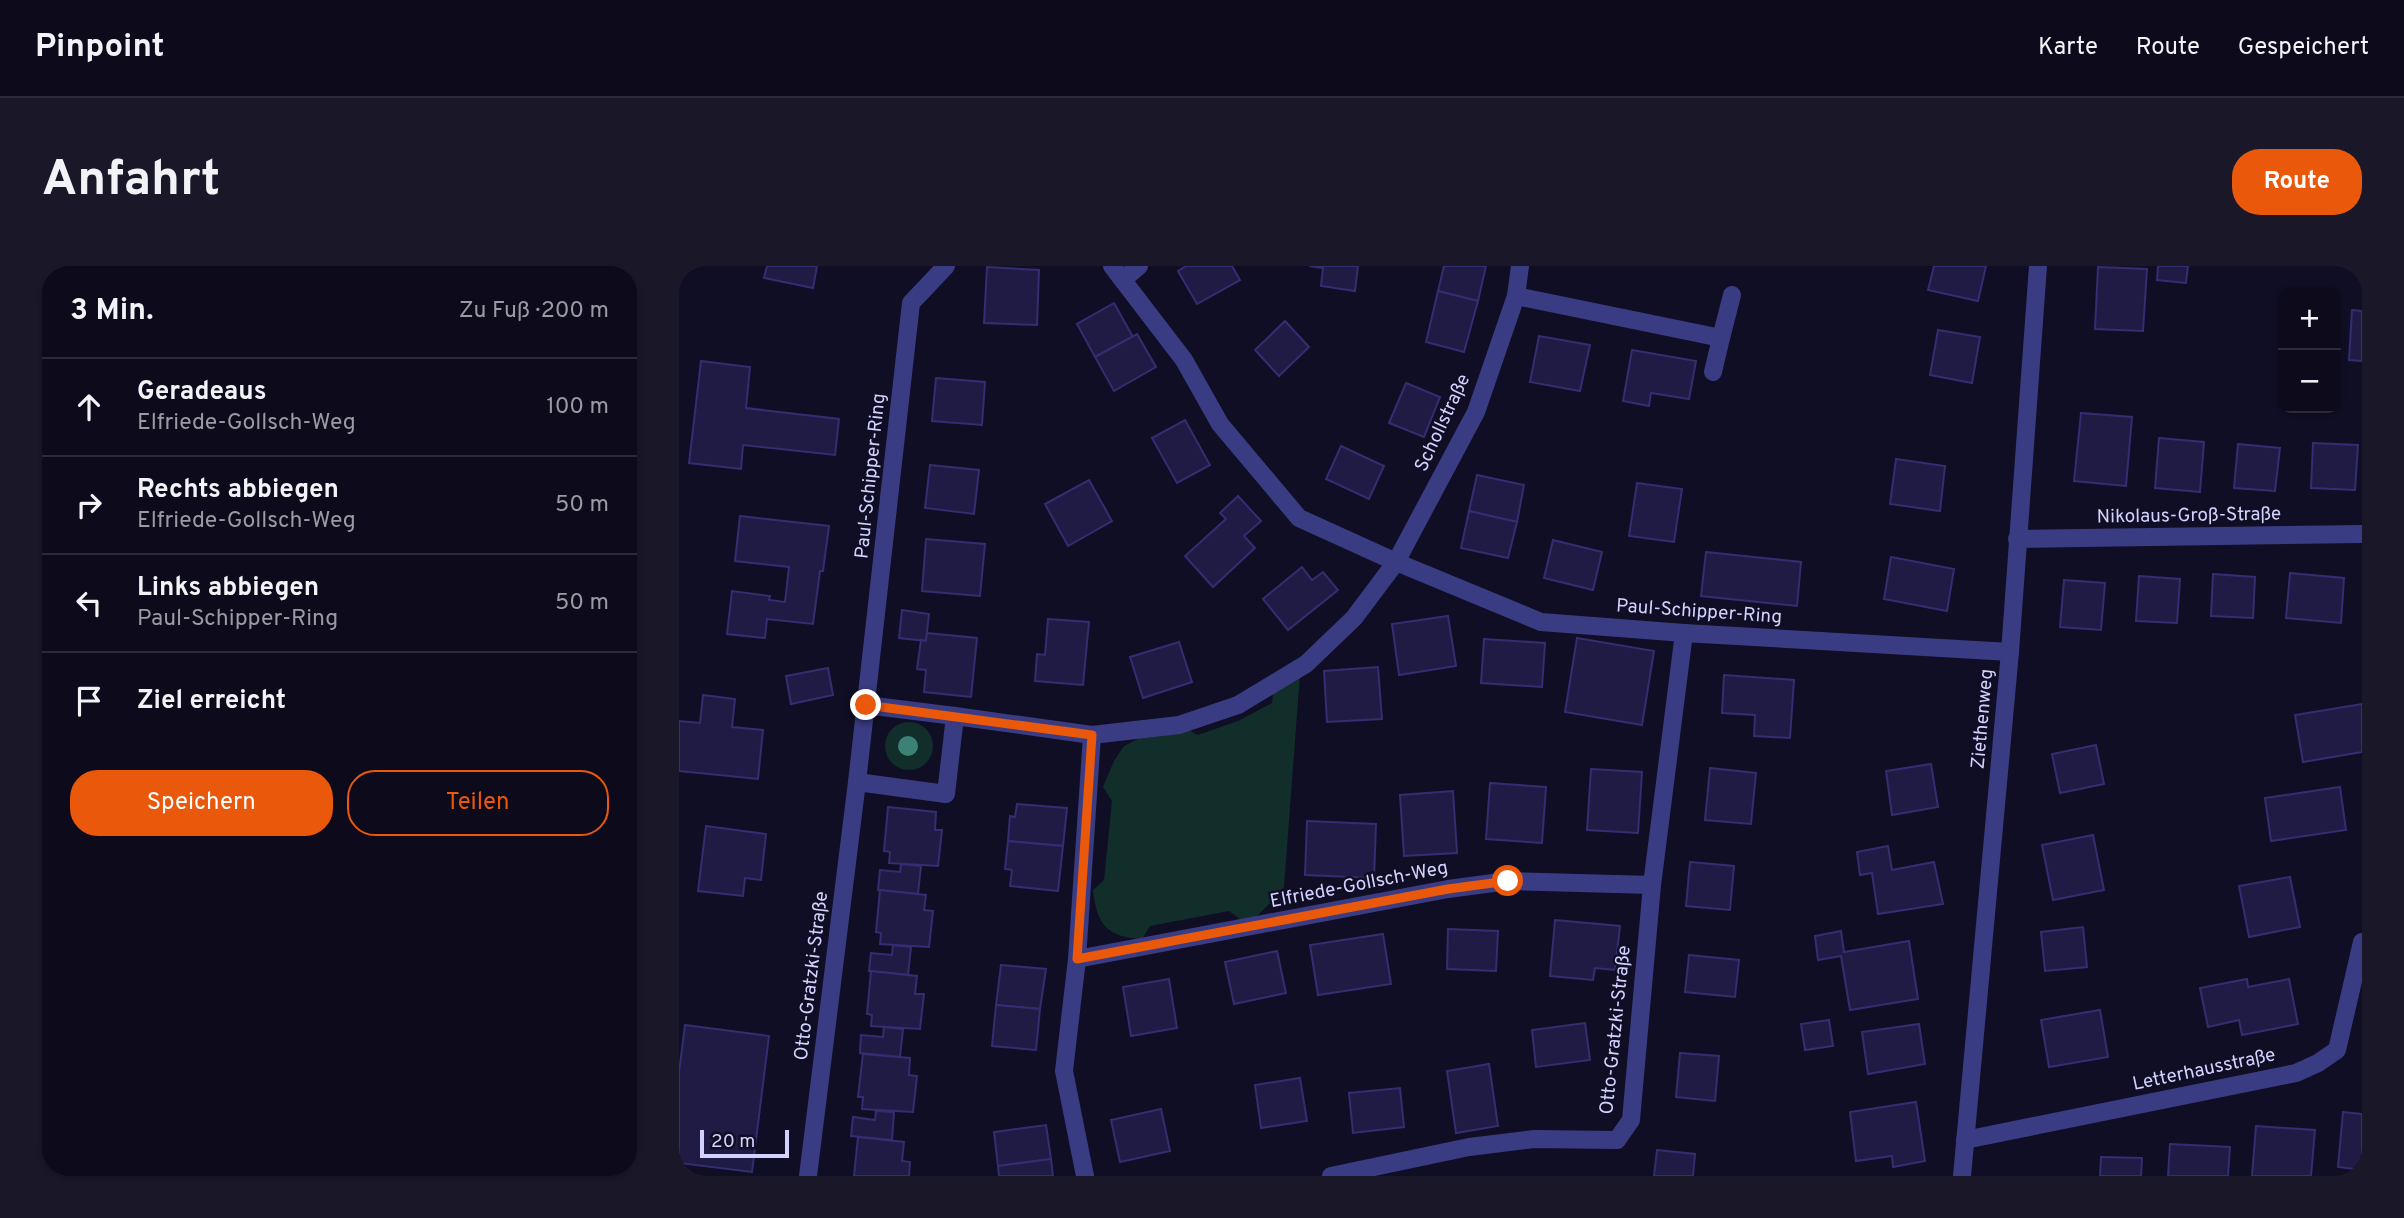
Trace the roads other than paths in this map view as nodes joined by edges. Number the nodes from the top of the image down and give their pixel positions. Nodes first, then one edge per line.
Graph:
1 (946, 266) edge
2 (1139, 266) edge
3 (1520, 266) edge
4 (2038, 266) edge
5 (1118, 272) edge
6 (1732, 295) dead end
7 (1516, 296) junction
8 (1721, 338) junction
9 (1713, 372) dead end
10 (2362, 534) edge
11 (2017, 539) junction
12 (1396, 562) junction
13 (1684, 633) junction
14 (2010, 652) junction
15 (866, 705) junction
16 (955, 716) junction
17 (1092, 735) junction
18 (857, 782) junction
19 (1651, 885) junction
20 (2362, 942) edge
21 (1077, 959) junction
22 (1965, 1140) junction
23 (808, 1176) edge
24 (1084, 1176) edge
25 (1331, 1176) edge
26 (1962, 1176) edge

1 - 15 street, Paul-Schipper-Ring
2 - 5 street
3 - 7 street, Schollstraße
4 - 11 street, Ziethenweg
5 - 12 street, Paul-Schipper-Ring
6 - 8 street
7 - 8 street
7 - 12 street, Schollstraße
8 - 9 street
10 - 11 street, Nikolaus-Groß-Straße
11 - 14 street, Ziethenweg
12 - 13 street, Paul-Schipper-Ring
12 - 17 street
13 - 14 street, Paul-Schipper-Ring
13 - 19 street, Otto-Gratzki-Straße
14 - 22 street, Ziethenweg
15 - 16 street
15 - 18 street, Paul-Schipper-Ring
16 - 17 street
16 - 18 street
17 - 21 street
18 - 23 street, Otto-Gratzki-Straße
19 - 21 street, Elfriede-Gollsch-Weg
19 - 25 street, Otto-Gratzki-Straße
20 - 22 street, Letterhausstraße
21 - 24 street
22 - 26 street, Ziethenweg

